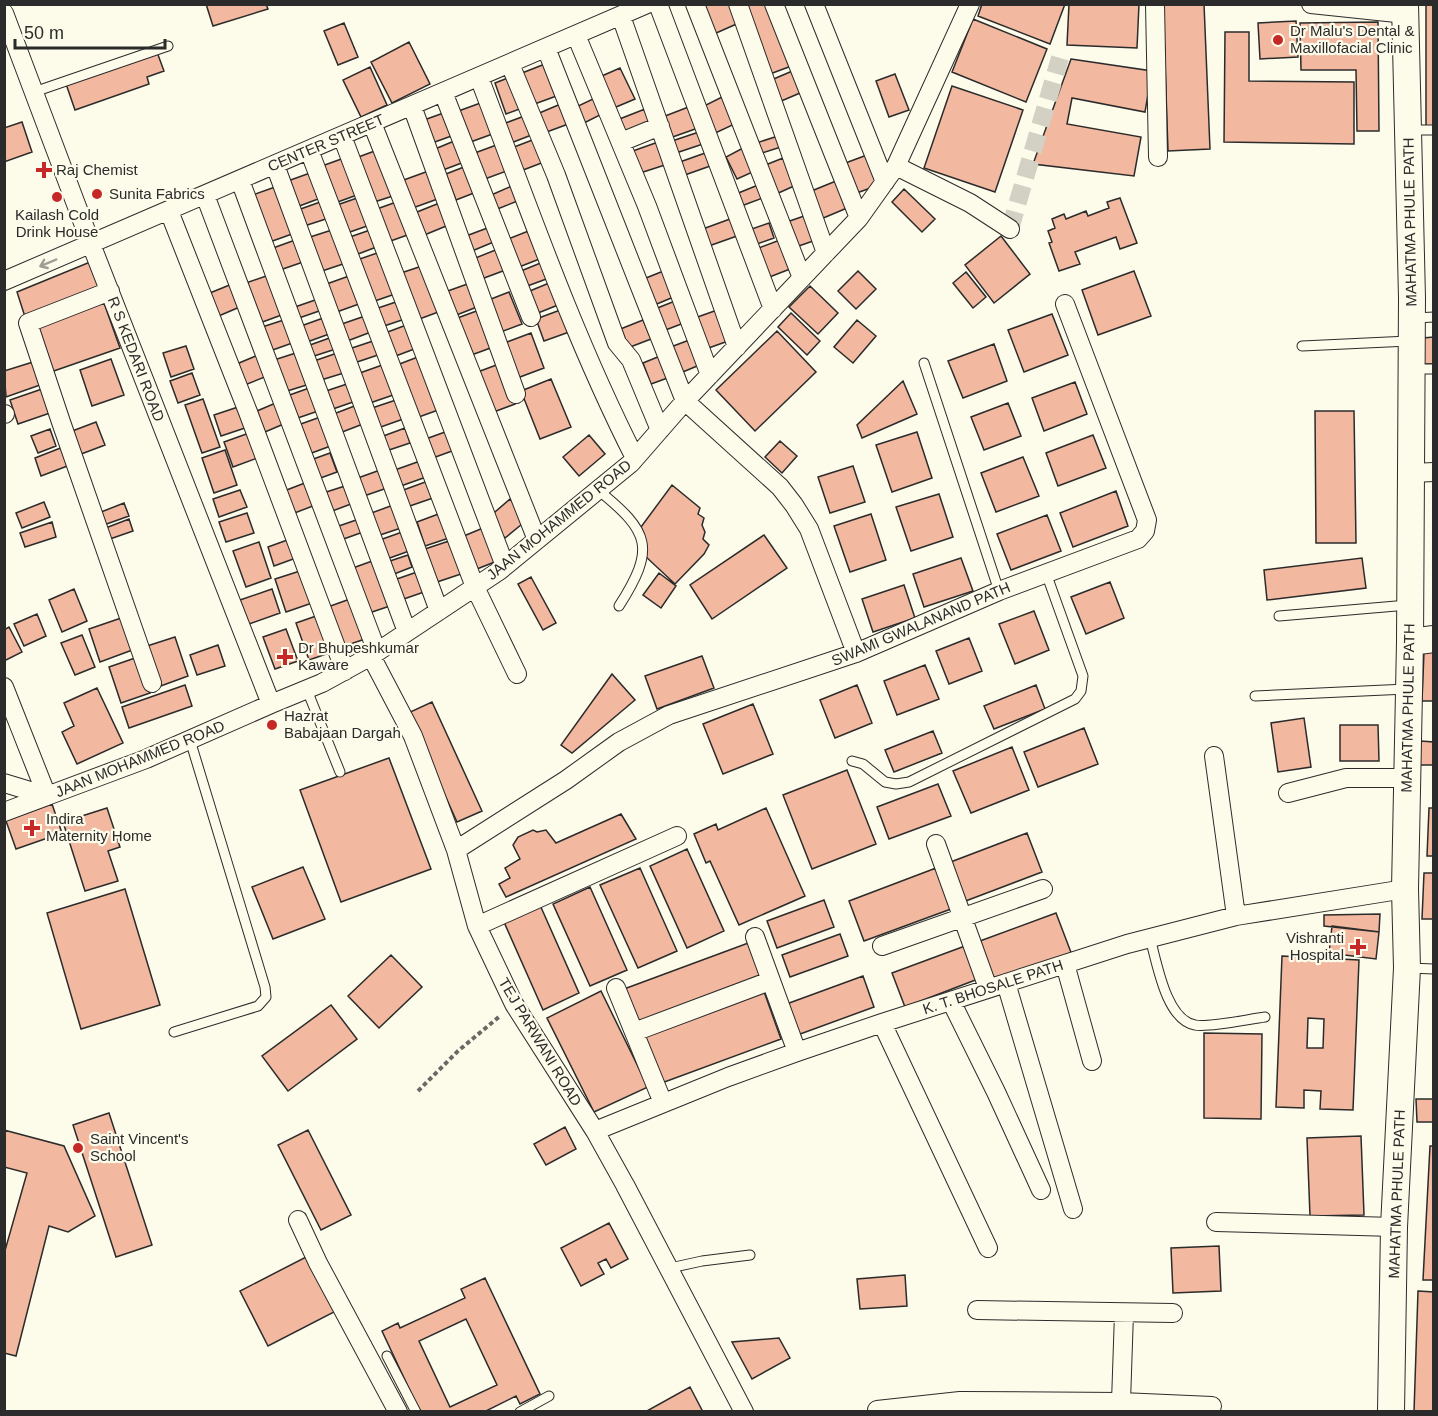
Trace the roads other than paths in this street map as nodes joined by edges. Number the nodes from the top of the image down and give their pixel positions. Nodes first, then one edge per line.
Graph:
1 (647, 4) edge
2 (658, 4) edge
3 (695, 4) edge
4 (738, 4) edge
5 (774, 4) edge
6 (814, 4) edge
7 (970, 4) edge
8 (1155, 4) edge
9 (1311, 4) edge
10 (1406, 9) edge
11 (4, 13) edge
12 (621, 16) junction
13 (576, 35) junction
14 (168, 46) dead end
15 (546, 48) junction
16 (510, 64) junction
17 (479, 77) junction
18 (34, 92) junction
19 (443, 92) junction
20 (412, 106) junction
21 (372, 123) junction
22 (660, 126) junction
23 (1421, 130) edge
24 (342, 136) junction
25 (621, 142) junction
26 (309, 150) junction
27 (1158, 157) dead end
28 (275, 165) junction
29 (897, 166) junction
30 (240, 180) junction
31 (885, 182) junction
32 (205, 195) junction
33 (169, 211) junction
34 (859, 218) junction
35 (1006, 226) dead end
36 (91, 244) junction
37 (826, 253) junction
38 (802, 278) junction
39 (4, 281) edge
40 (110, 291) junction
41 (1065, 304) dead end
42 (773, 309) junction
43 (531, 317) dead end
44 (1419, 325) edge
45 (1302, 346) dead end
46 (736, 347) junction
47 (924, 363) dead end
48 (1423, 369) edge
49 (710, 375) junction
50 (516, 394) dead end
51 (685, 401) junction
52 (660, 430) junction
53 (635, 458) junction
54 (1422, 473) edge
55 (598, 490) junction
56 (537, 540) junction
57 (505, 566) junction
58 (1046, 573) junction
59 (475, 587) junction
60 (999, 591) junction
61 (1410, 605) junction
62 (619, 606) dead end
63 (439, 611) junction
64 (1279, 616) dead end
65 (407, 632) junction
66 (1422, 640) edge
67 (856, 653) junction
68 (374, 654) junction
69 (345, 671) junction
70 (517, 674) dead end
71 (152, 683) dead end
72 (4, 687) edge
73 (1409, 689) junction
74 (307, 690) junction
75 (1255, 696) dead end
76 (271, 704) junction
77 (190, 740) junction
78 (1214, 756) dead end
79 (852, 761) dead end
80 (340, 772) dead end
81 (1407, 778) junction
82 (4, 783) edge
83 (1288, 793) dead end
84 (47, 796) junction
85 (4, 812) edge
86 (677, 836) dead end
87 (936, 844) dead end
88 (456, 850) junction
89 (1043, 889) dead end
90 (1405, 889) junction
91 (964, 916) junction
92 (1236, 916) junction
93 (477, 926) junction
94 (755, 937) dead end
95 (1150, 938) junction
96 (882, 946) dead end
97 (1065, 964) junction
98 (1407, 968) junction
99 (1434, 969) edge
100 (770, 981) junction
101 (1006, 983) junction
102 (616, 988) dead end
103 (988, 988) junction
104 (951, 1000) junction
105 (1265, 1017) dead end
106 (882, 1023) junction
107 (174, 1032) dead end
108 (633, 1032) junction
109 (796, 1053) junction
110 (1092, 1061) dead end
111 (663, 1103) junction
112 (595, 1131) junction
113 (1041, 1190) dead end
114 (1073, 1209) dead end
115 (298, 1220) dead end
116 (1216, 1222) dead end
117 (1394, 1227) junction
118 (988, 1248) dead end
119 (750, 1255) dead end
120 (670, 1268) junction
121 (977, 1310) dead end
122 (1124, 1313) junction
123 (1173, 1313) dead end
124 (387, 1356) dead end
125 (549, 1396) dead end
126 (1121, 1402) junction
127 (962, 1406) edge
128 (1074, 1406) edge
129 (1212, 1406) dead end
130 (1141, 1407) edge
131 (877, 1410) edge
132 (743, 1411) edge
133 (398, 1412) edge
134 (416, 1412) edge
135 (520, 1412) edge
136 (1391, 1412) edge

1 - 12 street, CENTER STREET
2 - 42 street
3 - 38 street
4 - 37 street
5 - 34 street
6 - 31 street
7 - 29 street, JAAN MOHAMMED ROAD
8 - 27 street
9 - 10 street
10 - 23 main road, MAHATMA PHULE PATH
11 - 18 street, R S KEDARI ROAD
12 - 13 street, CENTER STREET
12 - 22 street
13 - 15 street, CENTER STREET
13 - 25 street
14 - 18 lane
15 - 16 street, CENTER STREET
15 - 51 street
16 - 17 street, CENTER STREET
16 - 52 street
17 - 19 street, CENTER STREET
17 - 53 street
18 - 36 street, R S KEDARI ROAD
19 - 20 street, CENTER STREET
19 - 43 street
20 - 21 street, CENTER STREET
20 - 50 street
21 - 24 street, CENTER STREET
21 - 56 street
22 - 25 street
22 - 46 street
23 - 44 main road, MAHATMA PHULE PATH
24 - 26 street, CENTER STREET
24 - 57 street
25 - 49 street
26 - 28 street, CENTER STREET
26 - 59 street
28 - 30 street, CENTER STREET
28 - 63 street
29 - 31 street, JAAN MOHAMMED ROAD
29 - 35 street
30 - 32 street, CENTER STREET
30 - 65 street
31 - 34 street, JAAN MOHAMMED ROAD
32 - 33 street, CENTER STREET
32 - 68 street, TEJ PARWANI ROAD
33 - 36 street, CENTER STREET
33 - 69 street
34 - 37 street, JAAN MOHAMMED ROAD
36 -> 39 street, CENTER STREET
36 - 40 street, R S KEDARI ROAD
37 - 38 street, JAAN MOHAMMED ROAD
38 - 42 street, JAAN MOHAMMED ROAD
40 - 71 street
40 - 76 street, R S KEDARI ROAD
41 - 58 street, SWAMI GWALANAND PATH
42 - 46 street, JAAN MOHAMMED ROAD
44 - 45 lane
44 - 48 main road, MAHATMA PHULE PATH
46 - 49 street, JAAN MOHAMMED ROAD
47 - 60 lane
48 - 54 main road, MAHATMA PHULE PATH
49 - 51 street, JAAN MOHAMMED ROAD
51 - 52 street, JAAN MOHAMMED ROAD
51 - 67 street
52 - 53 street, JAAN MOHAMMED ROAD
53 - 55 street, JAAN MOHAMMED ROAD
54 - 61 main road, MAHATMA PHULE PATH
55 - 56 street, JAAN MOHAMMED ROAD
55 - 62 lane
56 - 57 street, JAAN MOHAMMED ROAD
57 - 59 street, JAAN MOHAMMED ROAD
58 - 60 street, SWAMI GWALANAND PATH
58 - 79 lane
59 - 63 street, JAAN MOHAMMED ROAD
59 - 70 street
60 - 67 street, SWAMI GWALANAND PATH
61 - 64 lane
61 - 66 main road, MAHATMA PHULE PATH
63 - 65 street, JAAN MOHAMMED ROAD
65 - 68 street, JAAN MOHAMMED ROAD
66 - 73 main road, MAHATMA PHULE PATH
67 - 88 street, SWAMI GWALANAND PATH
68 - 69 street, JAAN MOHAMMED ROAD
68 - 88 street, TEJ PARWANI ROAD
69 - 74 street, JAAN MOHAMMED ROAD
72 - 84 street
73 - 75 lane
73 - 81 main road, MAHATMA PHULE PATH
74 - 76 street, JAAN MOHAMMED ROAD
74 - 80 lane
76 - 77 street, JAAN MOHAMMED ROAD
77 - 84 street, JAAN MOHAMMED ROAD
77 - 107 lane
78 - 92 street
81 - 83 street
81 - 90 main road, MAHATMA PHULE PATH
82 - 84 street
84 - 85 street, JAAN MOHAMMED ROAD
86 - 93 street
87 - 91 street
88 - 93 street, TEJ PARWANI ROAD
89 - 91 street
90 - 92 street, K. T. BHOSALE PATH
90 - 98 main road, MAHATMA PHULE PATH
91 - 96 street
91 - 103 street
92 - 95 street, K. T. BHOSALE PATH
93 - 112 street, TEJ PARWANI ROAD
94 - 100 street
95 - 97 street, K. T. BHOSALE PATH
95 - 105 lane
97 - 101 street, K. T. BHOSALE PATH
97 - 110 street
98 - 99 lane
98 - 117 main road, MAHATMA PHULE PATH
100 - 108 street
100 - 109 street
101 - 103 street, K. T. BHOSALE PATH
101 - 114 street
102 - 108 street
103 - 104 street, K. T. BHOSALE PATH
104 - 106 street, K. T. BHOSALE PATH
104 - 113 street
106 - 109 street, K. T. BHOSALE PATH
106 - 118 street
108 - 111 street
109 - 111 street, K. T. BHOSALE PATH
111 - 112 street, K. T. BHOSALE PATH
112 - 120 street, TEJ PARWANI ROAD
115 - 133 street
116 - 117 street
117 - 136 main road, MAHATMA PHULE PATH
119 - 120 lane
120 - 132 street, TEJ PARWANI ROAD
121 - 122 street
122 - 123 street
122 - 126 street
124 - 134 lane
125 - 135 lane
126 - 128 street
126 - 130 street
127 - 128 street
127 - 131 street
129 - 130 street

